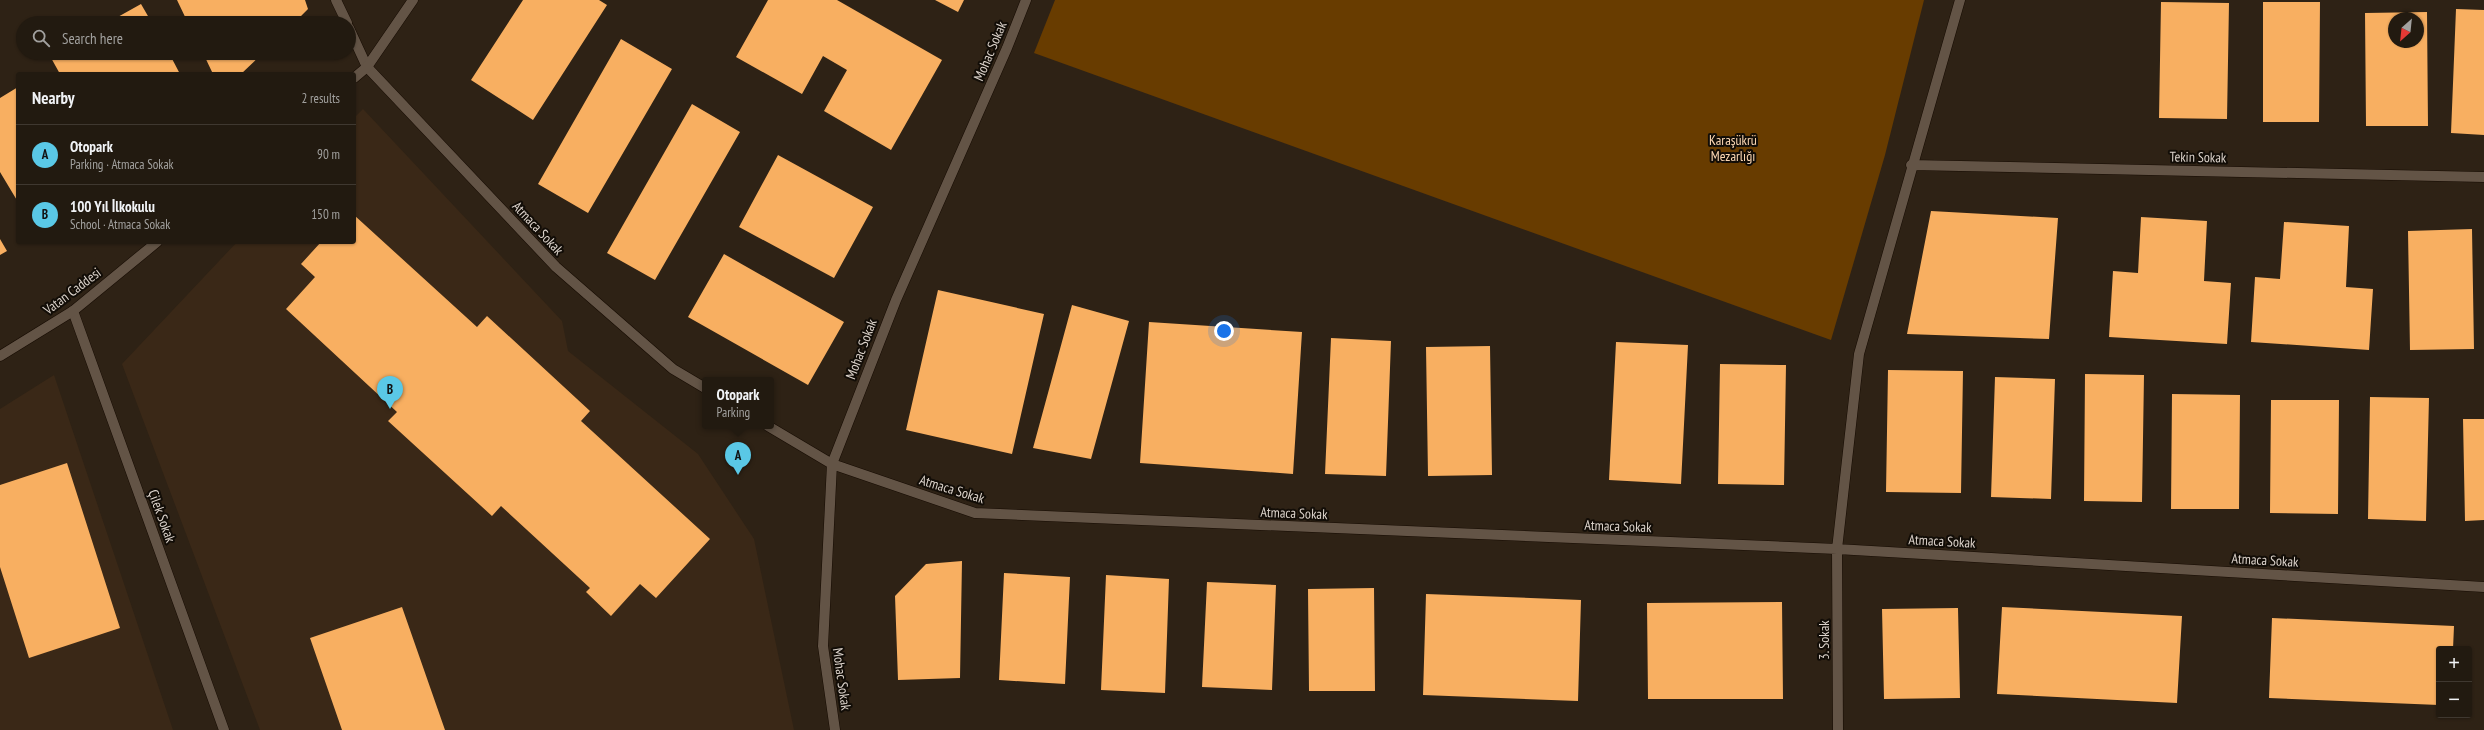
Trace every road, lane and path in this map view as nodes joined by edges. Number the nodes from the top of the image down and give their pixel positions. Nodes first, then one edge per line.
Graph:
1 (336, 0) edge
2 (413, 0) edge
3 (1026, 0) edge
4 (1960, 0) edge
5 (343, 16) edge
6 (356, 43) edge
7 (367, 67) junction
8 (356, 76) edge
9 (1911, 165) junction
10 (2484, 177) edge
11 (155, 244) edge
12 (73, 311) junction
13 (0, 356) edge
14 (702, 386) edge
15 (773, 429) edge
16 (832, 464) junction
17 (1837, 549) junction
18 (2484, 587) edge
19 (224, 730) edge
20 (835, 730) edge
21 (1838, 730) edge

1 - 5 street
2 - 7 street
3 - 16 street, Mohac Sokak
4 - 9 street, 3. Sokak
6 - 7 street, Atmaca Sokak
7 - 8 street
7 - 14 street, Atmaca Sokak
9 - 10 street, Tekin Sokak
9 - 17 street, 3. Sokak
11 - 12 street, Vatan Caddesi
12 - 13 street, Vatan Caddesi
12 - 19 street, Çilek Sokak
15 - 16 street, Atmaca Sokak
16 - 17 street, Atmaca Sokak
16 - 20 street, Mohac Sokak
17 - 18 street, Atmaca Sokak
17 - 21 street, 3. Sokak

